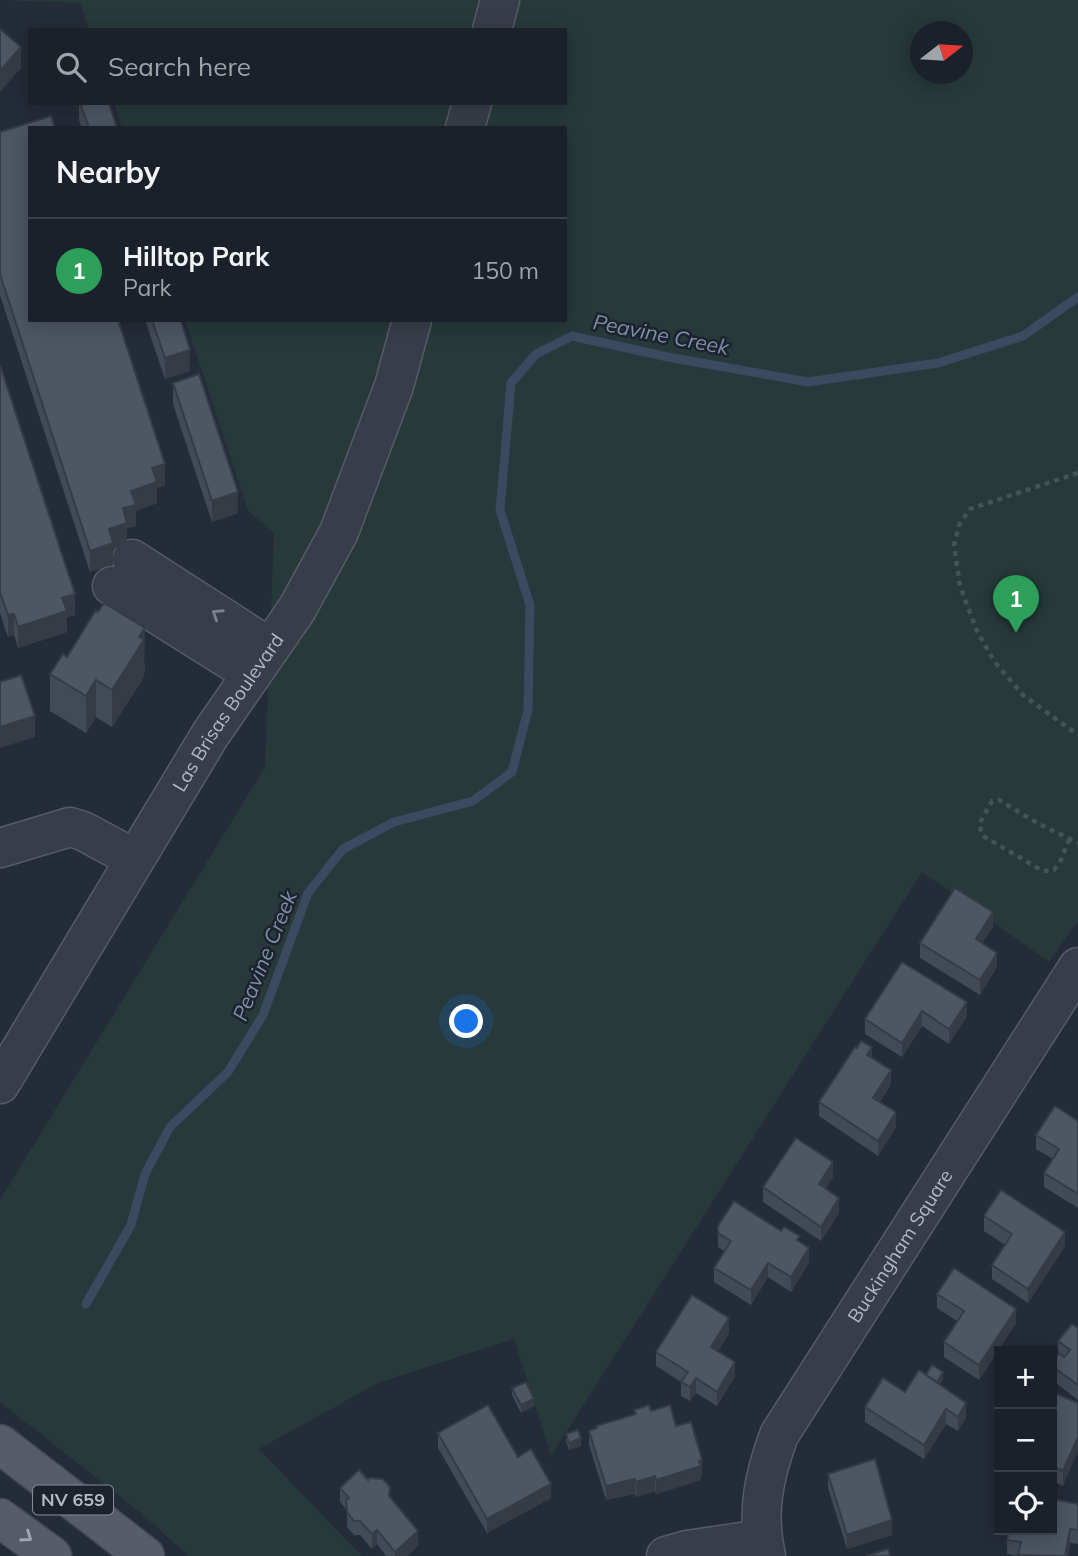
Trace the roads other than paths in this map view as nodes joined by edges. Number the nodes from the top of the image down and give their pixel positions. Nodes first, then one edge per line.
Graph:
1 (500, 0) edge
2 (493, 28) edge
3 (471, 105) edge
4 (466, 126) edge
5 (411, 322) edge
6 (122, 572) dead end
7 (261, 661) junction
8 (0, 848) edge
9 (135, 859) junction
10 (1078, 967) edge
11 (0, 1084) edge
12 (0, 1444) edge
13 (0, 1518) edge
14 (764, 1547) edge
15 (52, 1556) edge
16 (145, 1556) edge
17 (667, 1556) edge

1 - 2 street
3 - 4 street
5 - 7 street, Las Brisas Boulevard
6 - 7 street
7 - 9 street, Las Brisas Boulevard
8 - 9 street
9 - 11 street, Las Brisas Boulevard
10 - 14 street, Buckingham Square
12 - 16 main road, NV 659
13 -> 15 main road, NV 659
14 - 17 street

